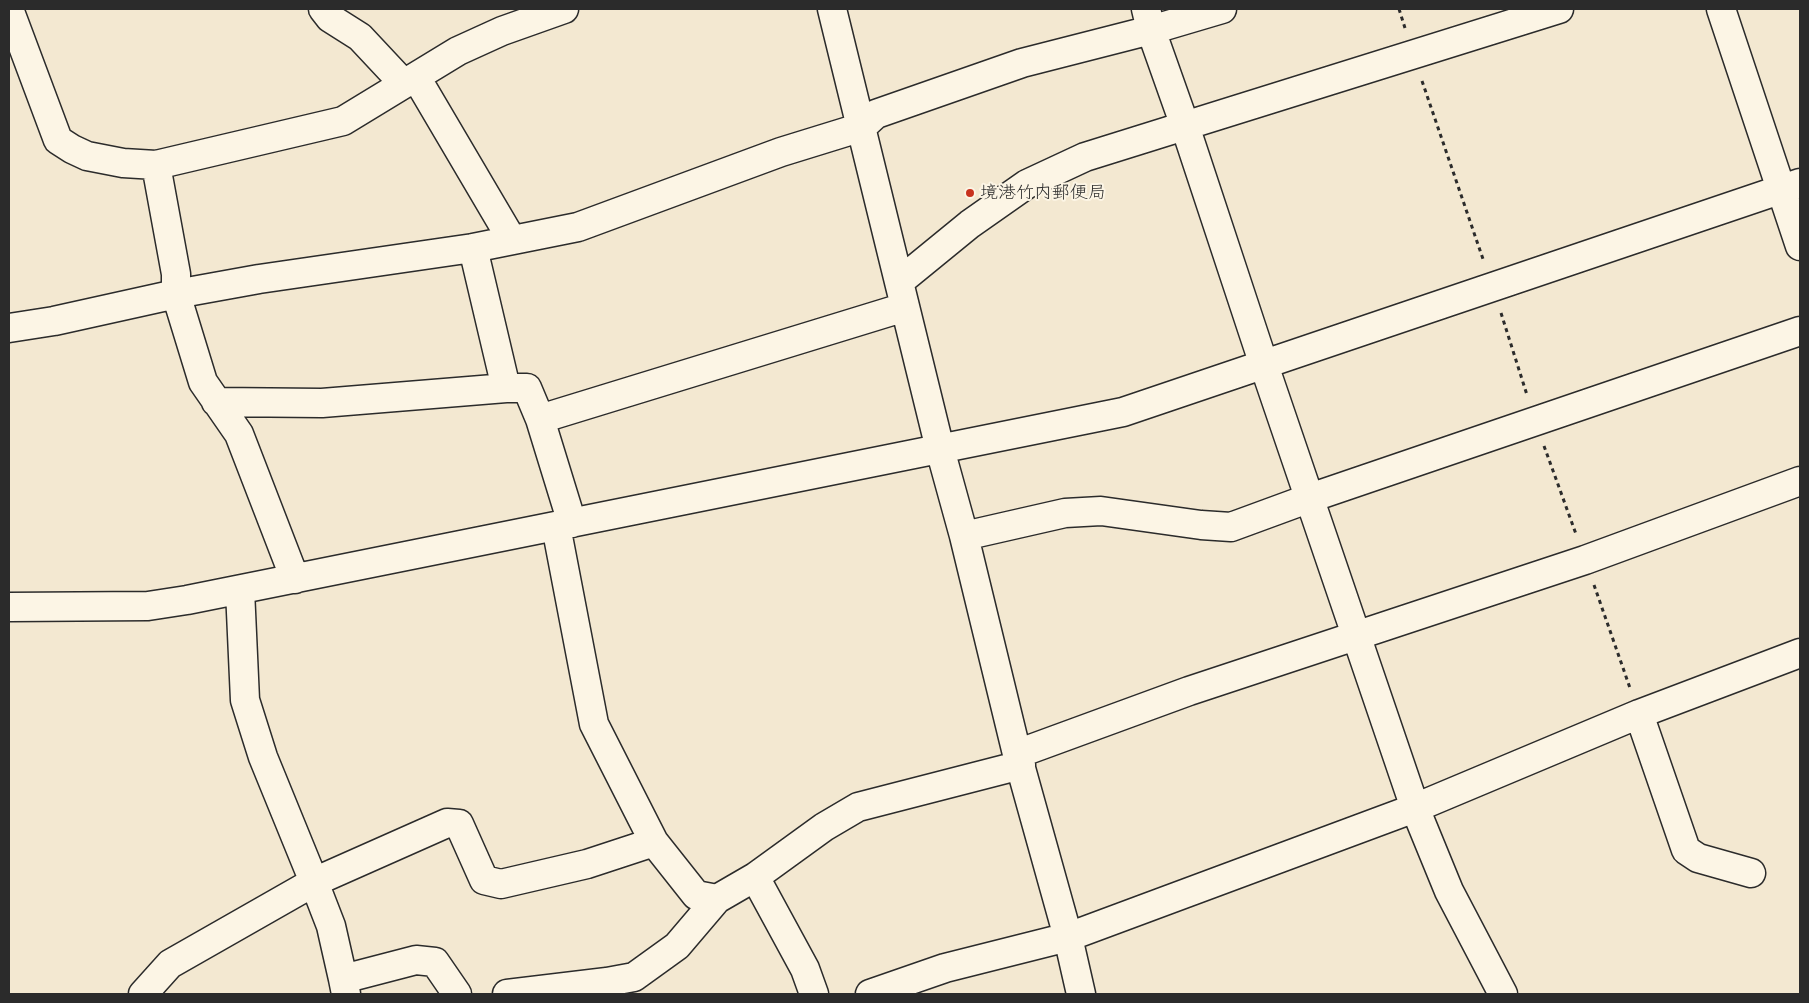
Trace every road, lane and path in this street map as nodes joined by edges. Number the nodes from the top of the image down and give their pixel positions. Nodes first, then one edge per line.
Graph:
1 (9, 9) edge
2 (323, 9) edge
3 (564, 9) edge
4 (832, 9) edge
5 (1222, 9) edge
6 (1399, 9) edge
7 (1559, 9) edge
8 (1721, 9) edge
9 (1149, 19) edge
10 (1413, 54) junction
11 (410, 80) junction
12 (1185, 126) junction
13 (862, 127) junction
14 (156, 165) junction
15 (1791, 186) edge
16 (512, 240) junction
17 (1800, 246) edge
18 (473, 248) junction
19 (1493, 288) junction
20 (176, 294) junction
21 (902, 295) junction
22 (9, 328) edge
23 (1800, 331) edge
24 (1264, 365) junction
25 (506, 388) junction
26 (216, 402) junction
27 (540, 419) junction
28 (1536, 422) junction
29 (940, 449) junction
30 (1800, 481) edge
31 (1310, 498) junction
32 (564, 524) junction
33 (964, 536) junction
34 (1585, 560) junction
35 (295, 579) junction
36 (240, 590) junction
37 (9, 607) edge
38 (1358, 635) junction
39 (1800, 653) edge
40 (1639, 714) junction
41 (1019, 760) junction
42 (1415, 808) junction
43 (654, 842) junction
44 (1752, 873) dead end
45 (755, 877) junction
46 (314, 882) junction
47 (717, 899) junction
48 (1068, 937) junction
49 (636, 986) edge
50 (344, 987) edge
51 (143, 994) edge
52 (458, 994) edge
53 (507, 994) edge
54 (814, 994) edge
55 (870, 994) edge
56 (1081, 994) edge
57 (1503, 994) edge

1 - 14 street
2 - 11 street
3 - 11 street
4 - 13 street
5 - 9 street
6 - 10 path
7 - 10 street
8 - 15 street
9 - 12 street
9 - 13 street
10 - 12 street
10 - 19 path
11 - 14 street
11 - 16 street
12 - 21 street
12 - 24 street
13 - 16 street
13 - 21 street
14 - 20 street
15 - 17 street
15 - 19 street
16 - 18 street
18 - 20 street
18 - 25 street
19 - 24 street
19 - 28 path
20 - 22 street
20 - 26 street
21 - 27 street
21 - 29 street
23 - 28 street
24 - 29 street
24 - 31 street
25 - 26 street
25 - 27 street
26 - 35 street
27 - 32 street
28 - 31 street
28 - 34 path
29 - 32 street
29 - 33 street
30 - 34 street
31 - 33 street
31 - 38 street
32 - 35 street
32 - 43 street
33 - 41 street
34 - 38 street
34 - 40 path
35 - 36 street
36 - 37 street
36 - 46 street
38 - 41 street
38 - 42 street
39 - 40 street
40 - 42 street
40 - 44 street
41 - 45 street
41 - 48 street
42 - 48 street
42 - 57 street
43 - 46 street
43 - 47 street
45 - 47 street
45 - 54 street
46 - 50 street
46 - 51 street
47 - 49 street
48 - 55 street
48 - 56 street
49 - 53 street
50 - 52 street

